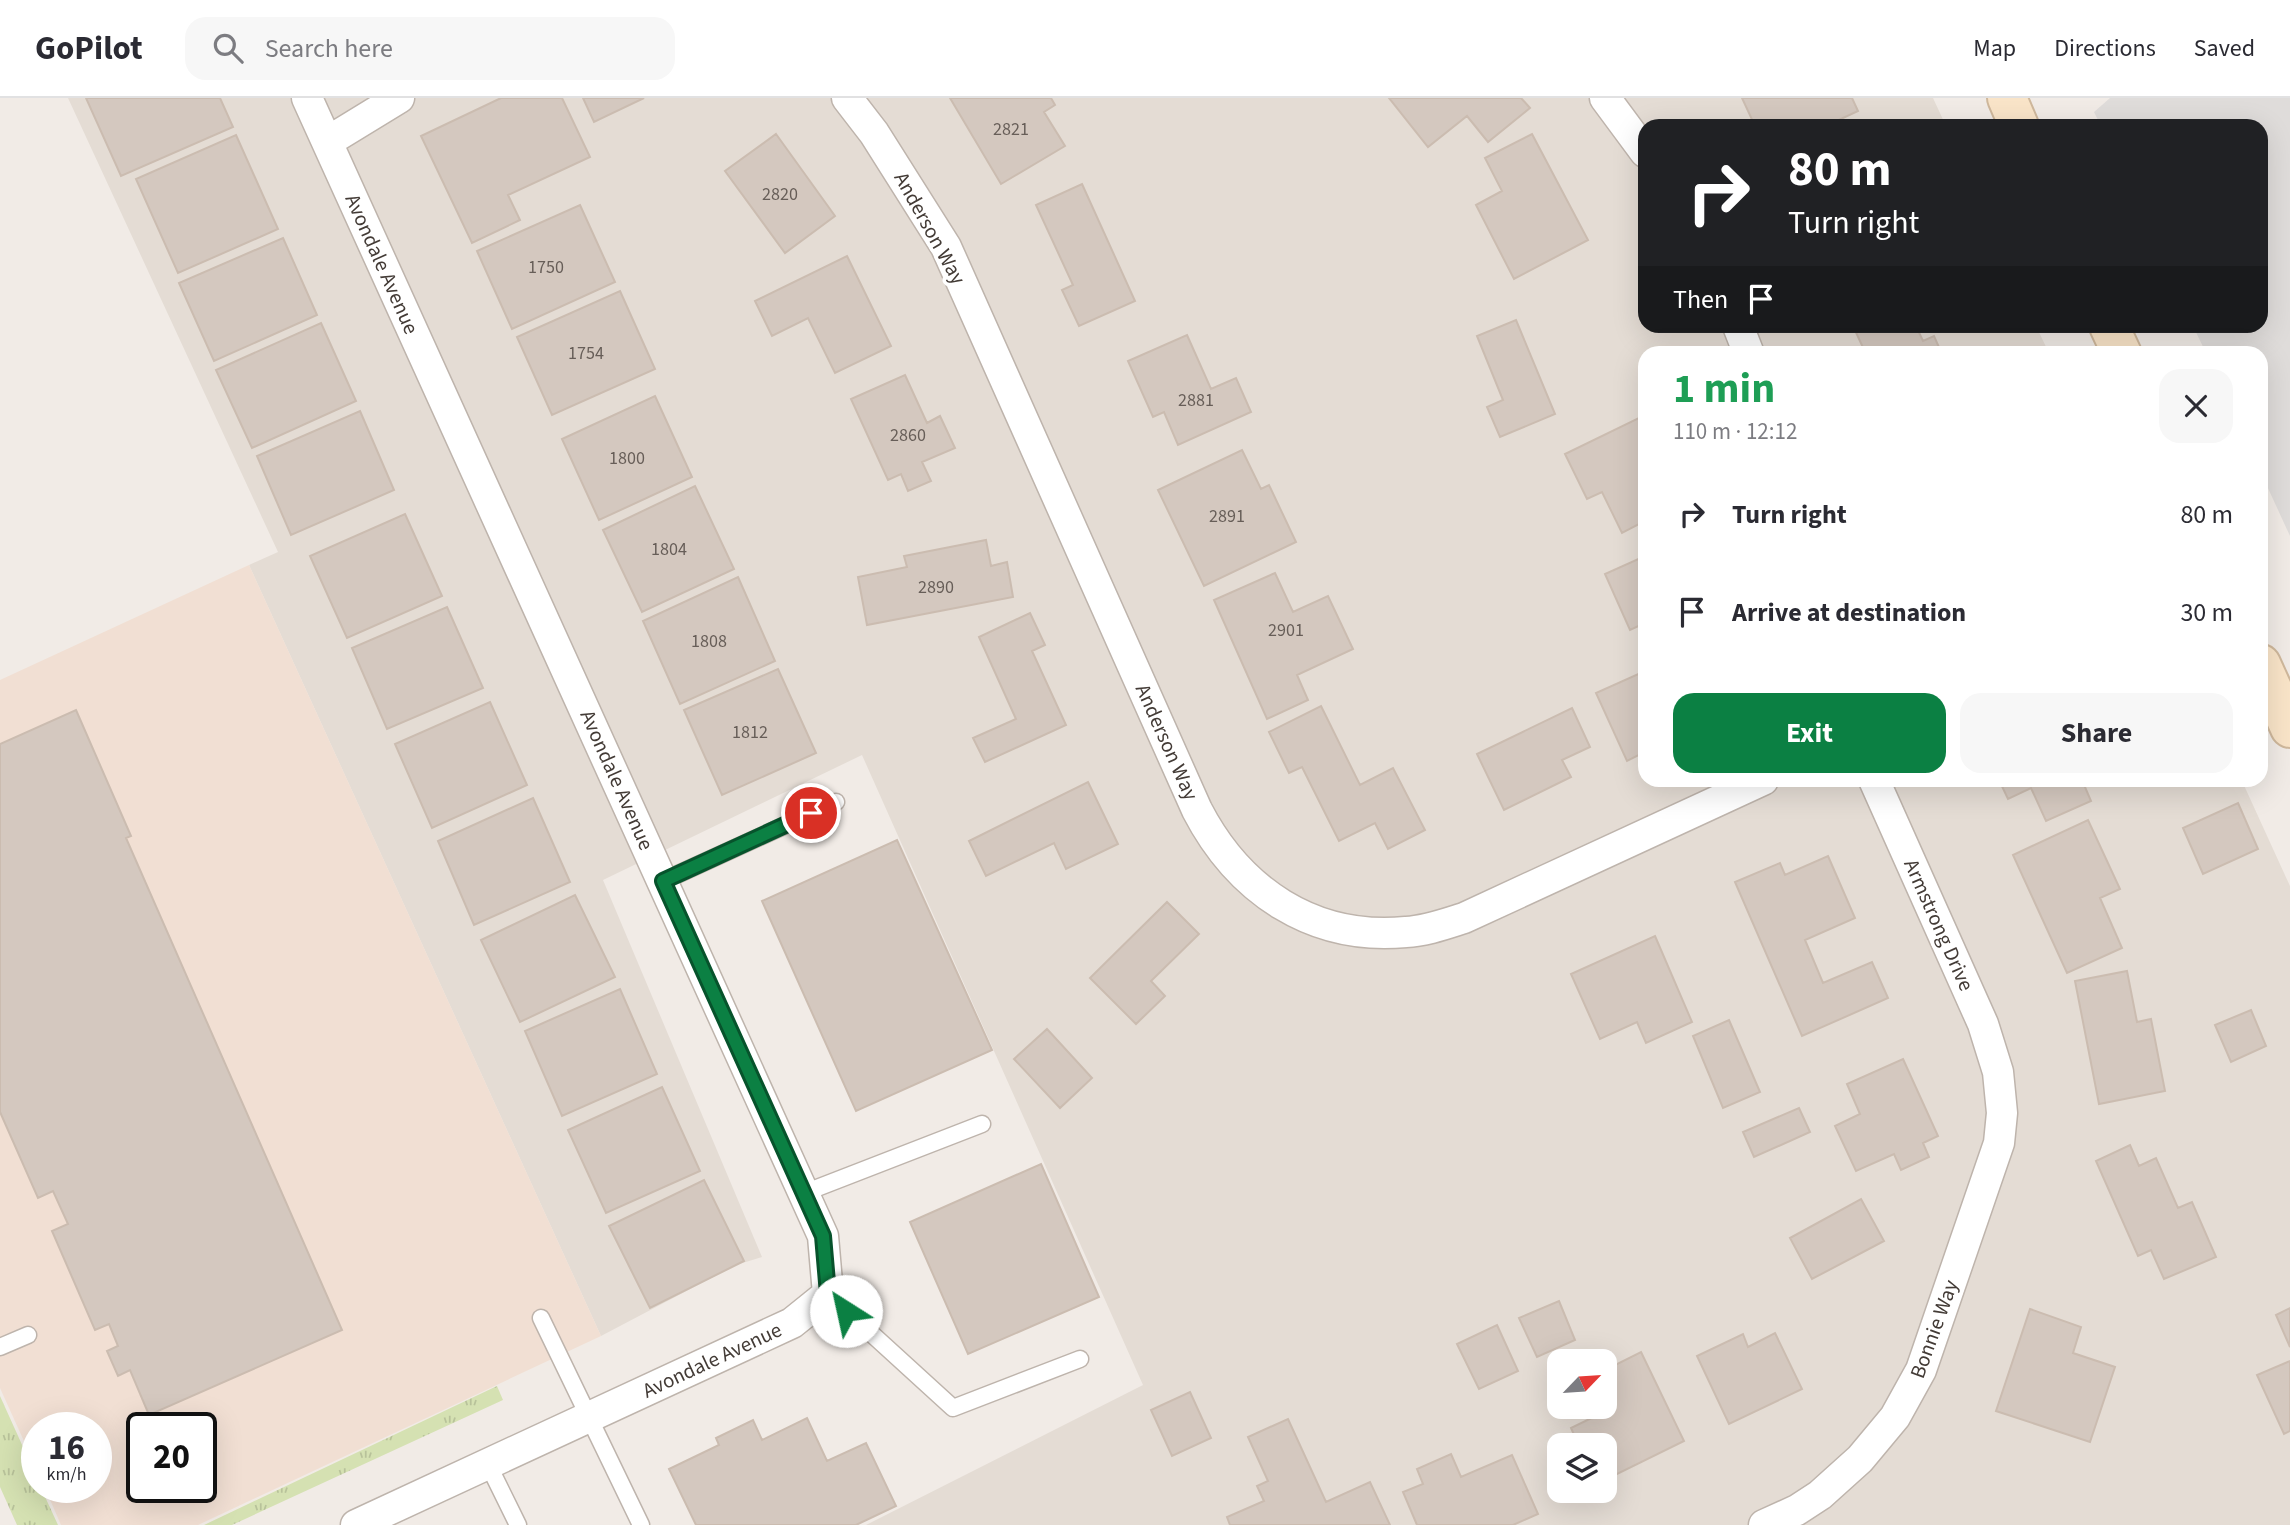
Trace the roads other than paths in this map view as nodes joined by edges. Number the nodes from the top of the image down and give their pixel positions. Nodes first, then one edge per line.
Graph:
1 (307, 98) edge
2 (399, 98) edge
3 (847, 98) edge
4 (1605, 98) edge
5 (2007, 98) edge
6 (2017, 119) edge
7 (327, 142) junction
8 (1638, 143) edge
9 (2268, 679) edge
10 (2290, 728) edge
11 (1748, 787) edge
12 (1877, 787) edge
13 (836, 802) dead end
14 (663, 881) junction
15 (1998, 1072) joint
16 (982, 1124) dead end
17 (804, 1193) junction
18 (828, 1294) junction
19 (541, 1318) dead end
20 (28, 1335) dead end
21 (0, 1347) edge
22 (1080, 1359) dead end
23 (588, 1417) junction
24 (488, 1464) junction
25 (356, 1525) edge
26 (518, 1525) edge
27 (641, 1525) edge
28 (1764, 1525) edge

1 - 7 street, Avondale Avenue
2 - 7 street
3 - 11 street, Anderson Way
4 - 8 street
5 - 6 main road
7 - 14 street, Avondale Avenue
9 - 10 main road
12 - 15 street, Armstrong Drive
13 - 14 lane
14 - 17 street, Avondale Avenue
15 - 28 street, Bonnie Way
16 - 17 lane
17 - 18 street, Avondale Avenue
18 - 22 lane
18 - 23 street, Avondale Avenue
19 - 23 lane
20 - 21 lane
23 - 24 street, Avondale Avenue
23 - 27 lane
24 - 25 street, Avondale Avenue
24 - 26 lane

